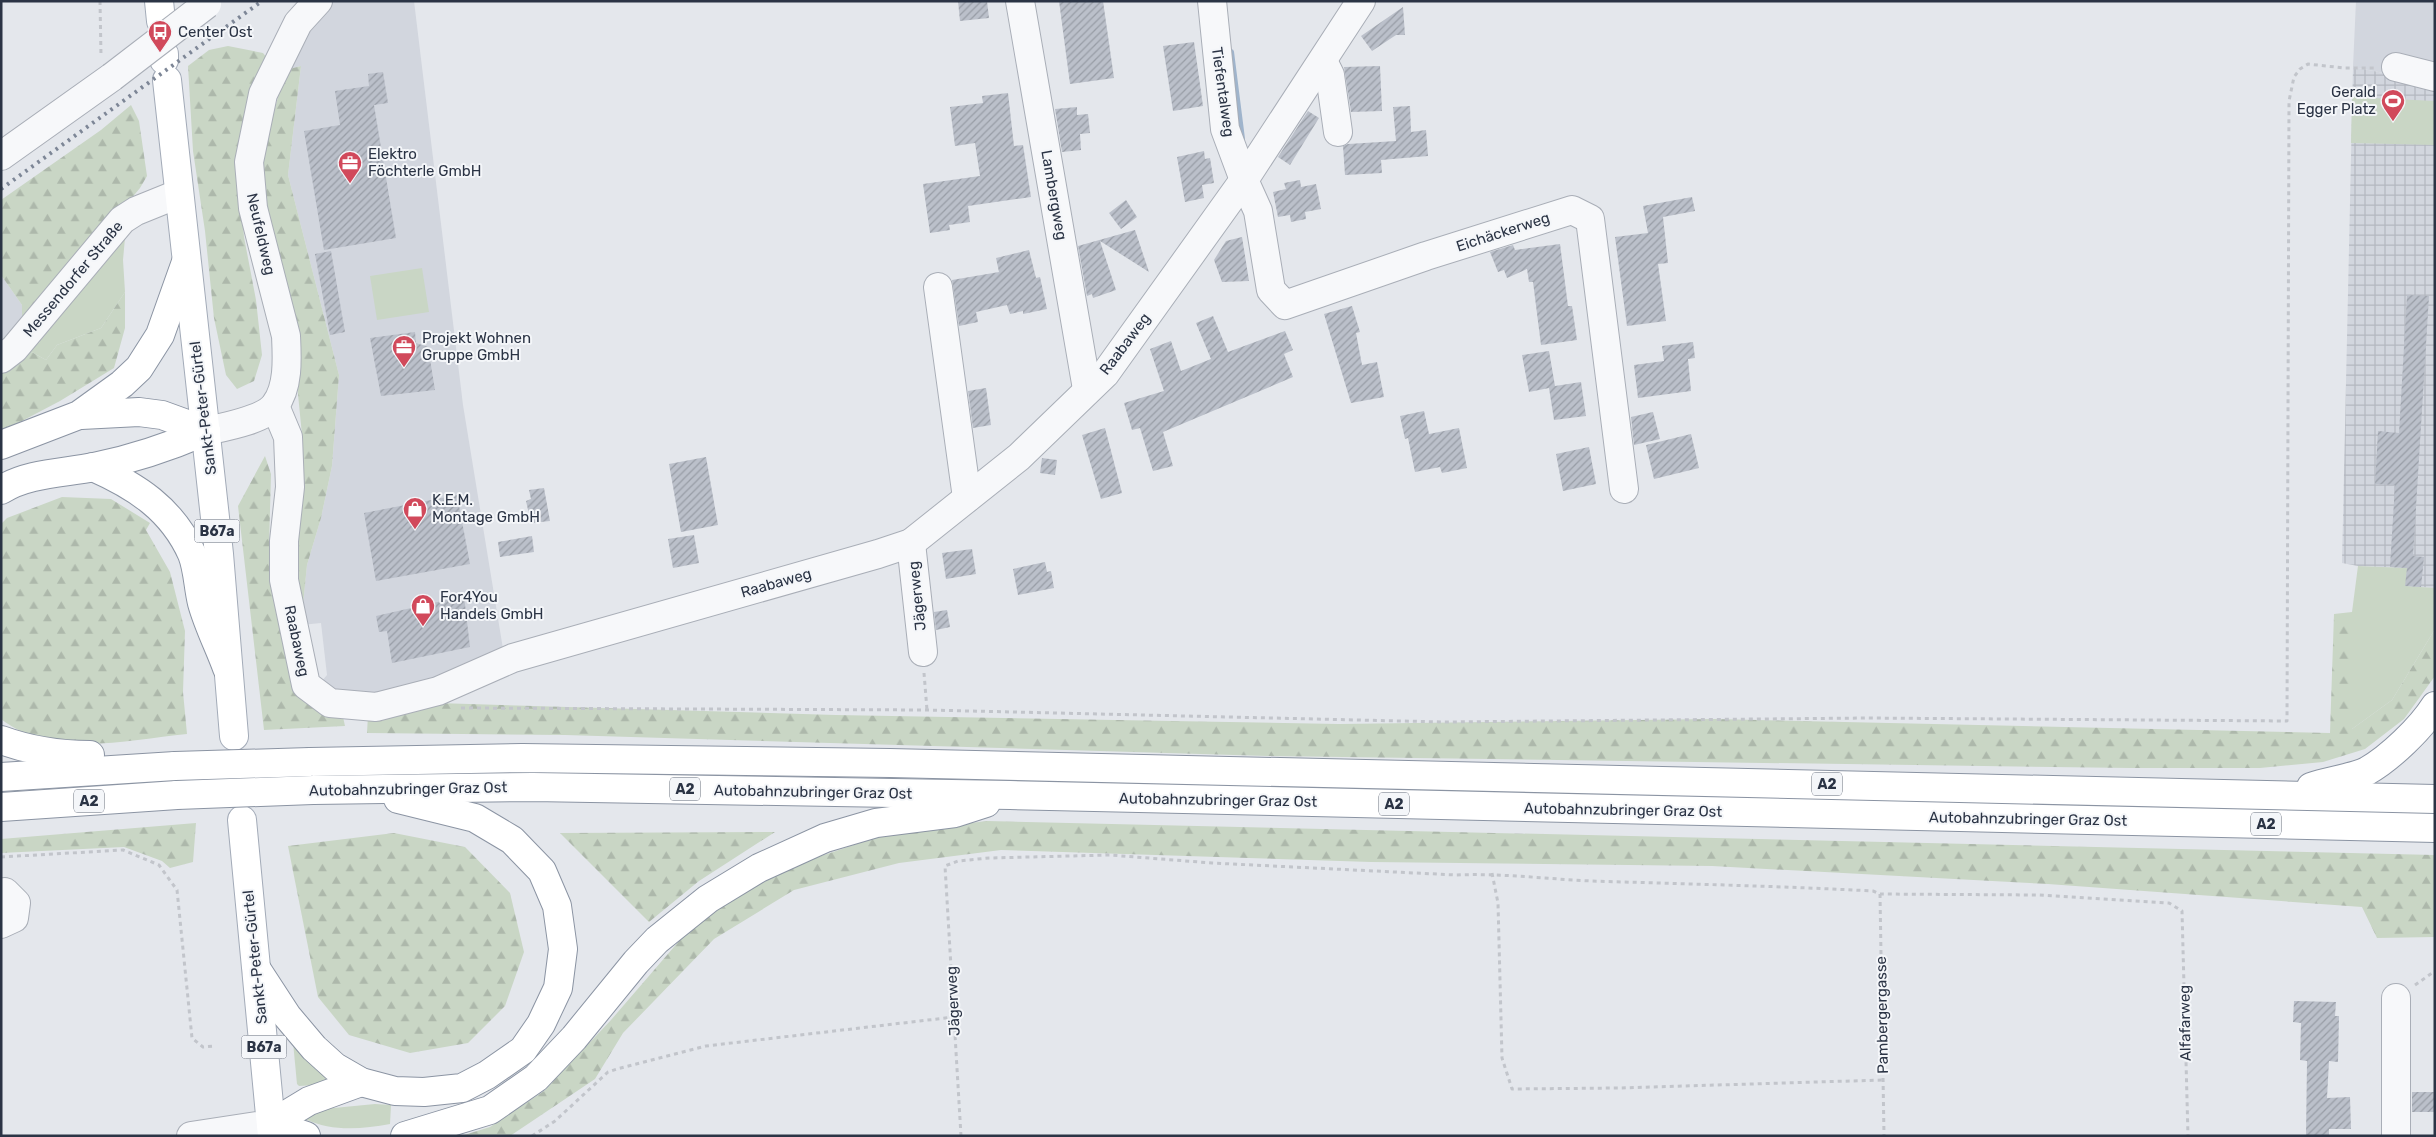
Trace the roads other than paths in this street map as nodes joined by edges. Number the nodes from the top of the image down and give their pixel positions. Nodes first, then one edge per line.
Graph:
1 (318, 1) edge
2 (1020, 1) edge
3 (1212, 1) edge
4 (1361, 1) edge
5 (209, 2) edge
6 (1323, 61) junction
7 (165, 64) dead end
8 (2396, 67) road end
9 (2435, 77) edge
10 (1338, 132) dead end
11 (1, 156) edge
12 (1244, 180) junction
13 (178, 194) junction
14 (186, 262) junction
15 (938, 287) dead end
16 (6, 352) edge
17 (1087, 389) junction
18 (275, 406) junction
19 (79, 415) junction
20 (206, 431) junction
21 (1, 445) edge
22 (93, 467) junction
23 (1, 490) edge
24 (1624, 490) dead end
25 (966, 498) junction
26 (911, 543) junction
27 (922, 652) road end
28 (227, 668) junction
29 (2435, 706) edge
30 (234, 736) dead end
31 (1, 740) edge
32 (132, 768) junction
33 (1, 777) edge
34 (360, 790) junction
35 (1010, 795) junction
36 (2291, 795) junction
37 (2435, 799) edge
38 (1, 806) edge
39 (242, 820) dead end
40 (2435, 828) edge
41 (1, 894) edge
42 (1, 924) edge
43 (257, 970) junction
44 (2396, 998) dead end
45 (361, 1082) junction
46 (272, 1130) edge
47 (191, 1136) edge
48 (306, 1136) edge
49 (406, 1136) edge
50 (2396, 1136) edge

1 - 18 street, Neufeldweg
2 - 17 street, Lambergweg
3 - 12 street, Tiefentalweg
4 - 6 street, Raabaweg
5 - 11 street, bridge
6 - 10 street
6 - 12 street, Raabaweg
7 - 13 main road, Sankt-Peter-Gürtel / B67a
8 - 9 street
12 - 17 street, Raabaweg
12 - 24 street, Eichäckerweg
13 - 14 main road, Sankt-Peter-Gürtel / B67a
13 - 16 street, Messendorfer Straße
14 - 19 main road
14 - 20 main road, Sankt-Peter-Gürtel / B67a
15 - 25 street
17 - 25 street, Raabaweg
18 - 20 street
18 - 26 street, Raabaweg
19 - 20 main road
19 - 21 main road
20 - 22 main road
20 - 28 main road, Sankt-Peter-Gürtel / B67a
22 - 23 main road
22 - 28 main road
25 - 26 street, Raabaweg
26 - 27 street, Jägerweg
28 - 30 main road, Sankt-Peter-Gürtel / B67a
29 - 36 main road
31 - 32 main road
32 - 33 main road, Autobahnzubringer Graz Ost / A2
32 - 36 main road, Autobahnzubringer Graz Ost / A2, bridge
34 - 35 main road, Autobahnzubringer Graz Ost / A2
34 - 38 main road, Autobahnzubringer Graz Ost / A2, bridge
34 - 45 main road
35 - 40 main road, Autobahnzubringer Graz Ost / A2
35 - 49 main road
36 - 37 main road, Autobahnzubringer Graz Ost / A2
39 - 43 main road, Sankt-Peter-Gürtel / B67a
41 - 42 street
43 - 45 main road
43 - 46 main road, Sankt-Peter-Gürtel / B67a
44 - 50 street
45 - 46 main road
46 - 47 street
46 - 48 main road

